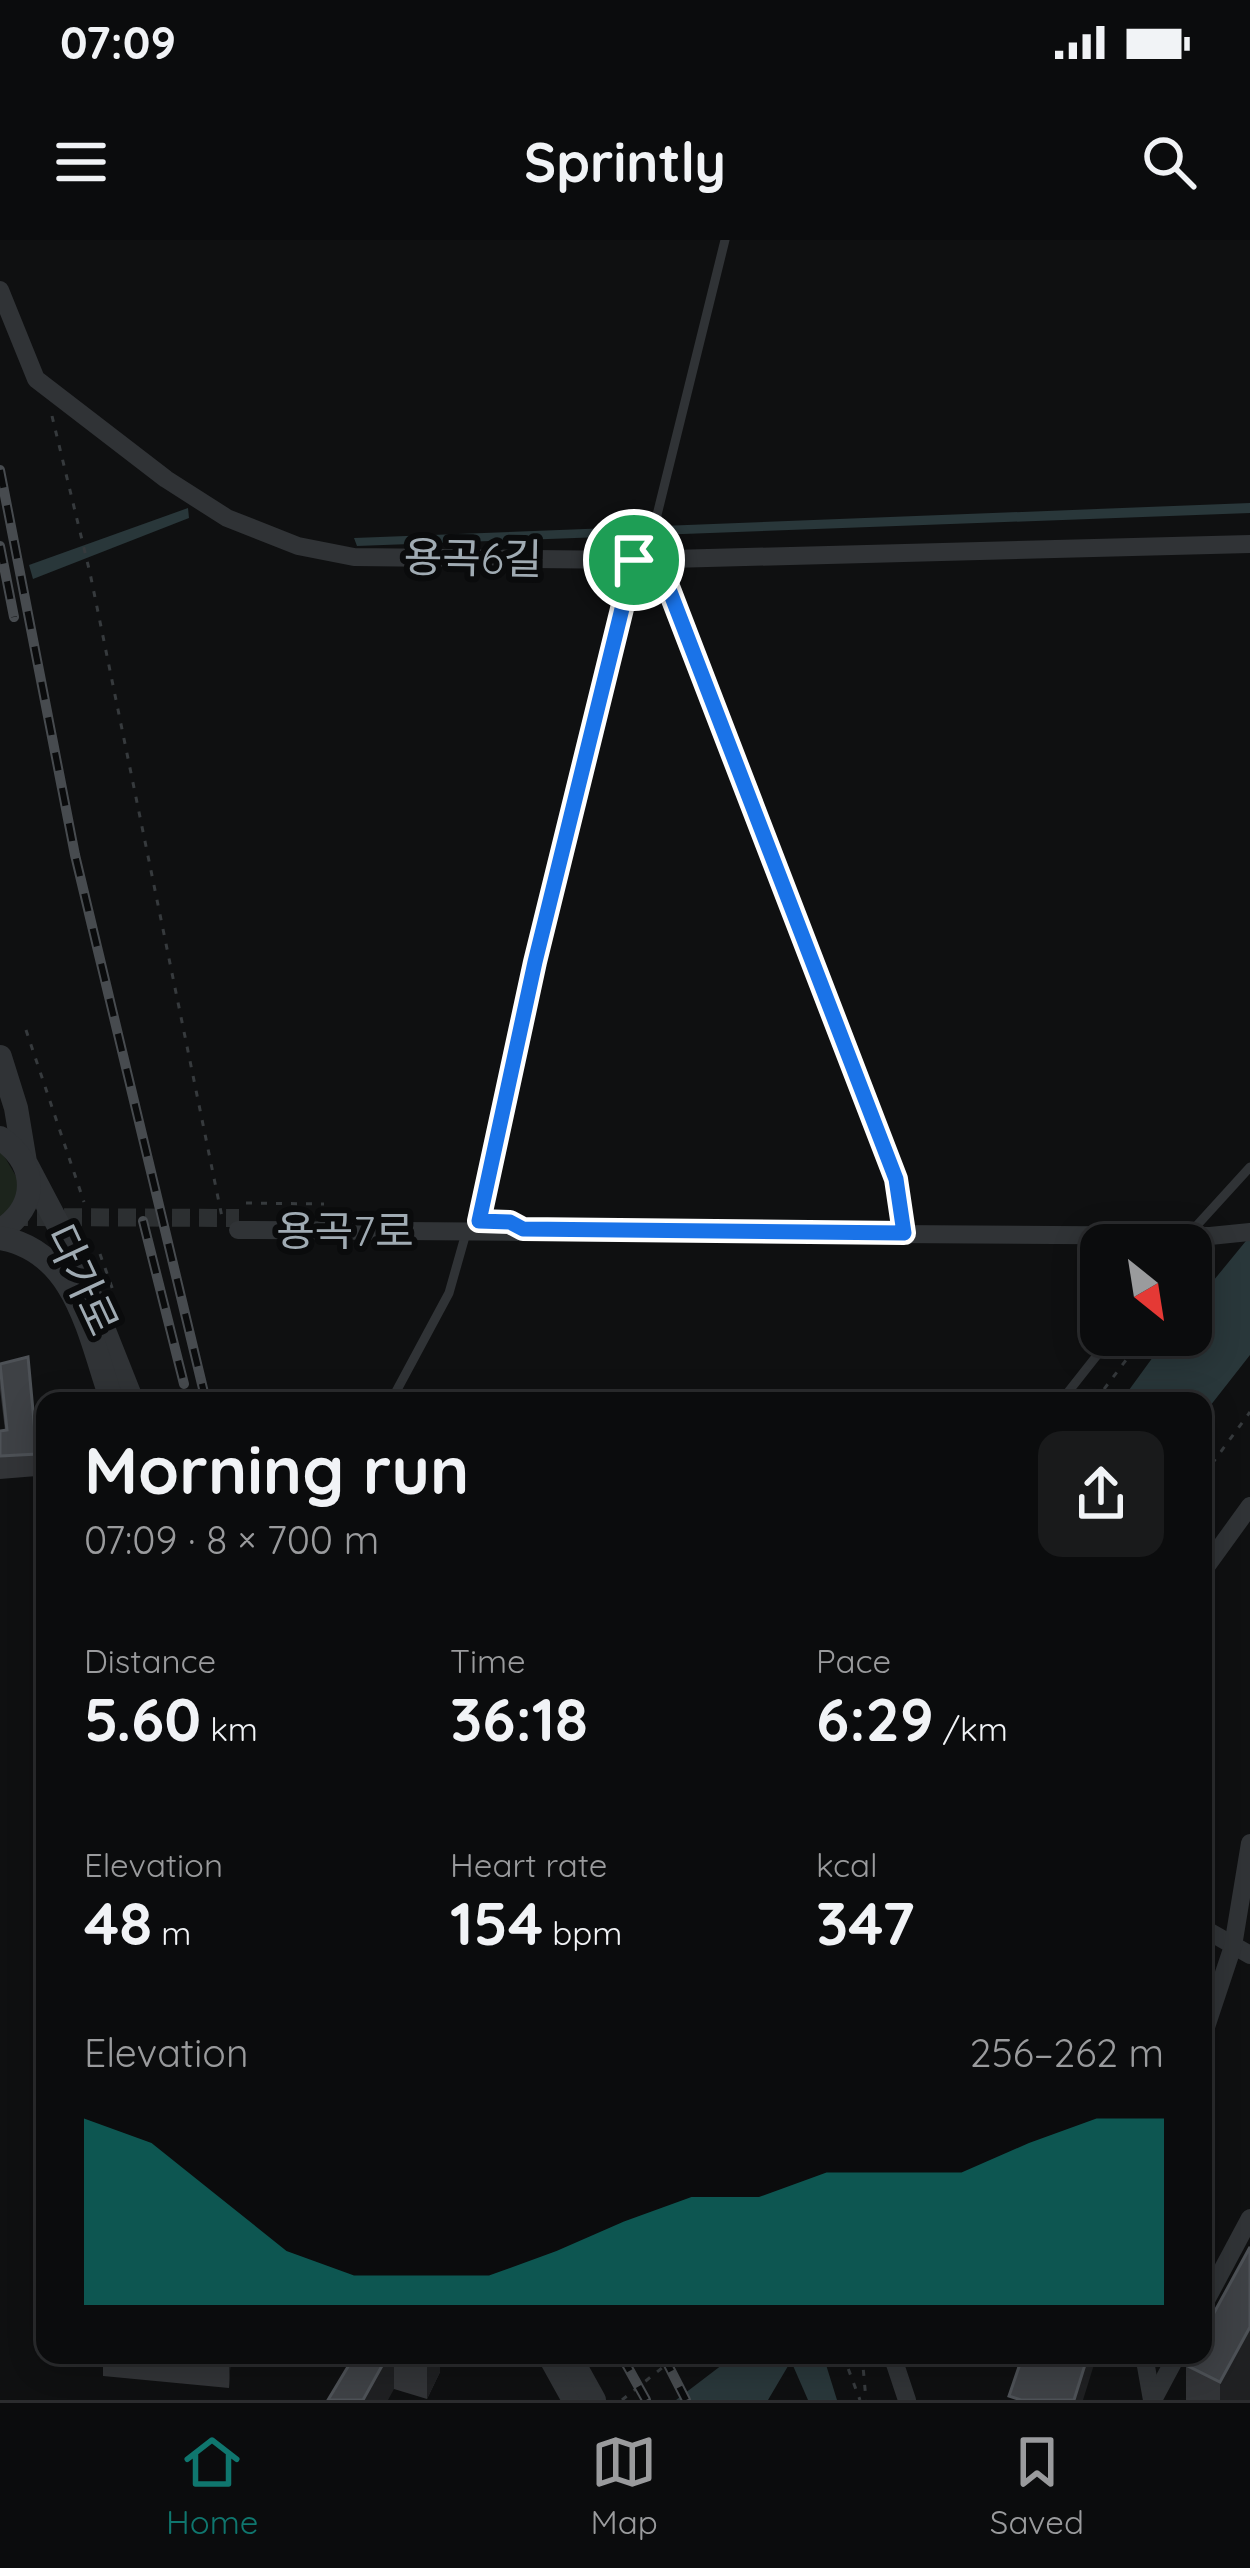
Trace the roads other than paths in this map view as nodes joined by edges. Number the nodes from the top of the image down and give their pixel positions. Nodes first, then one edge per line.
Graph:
1 (725, 240) edge
2 (0, 290) edge
3 (1250, 544) edge
4 (658, 552) junction
5 (634, 560) junction
6 (0, 1058) edge
7 (10, 1087) junction
8 (0, 1138) edge
9 (25, 1162) junction
10 (1250, 1167) edge
11 (237, 1220) tunnel mouth
12 (1198, 1224) edge
13 (473, 1227) junction
14 (1250, 1232) edge
15 (904, 1233) junction
16 (0, 1235) edge
17 (1212, 1236) edge
18 (1080, 1239) edge
19 (87, 1254) junction
20 (1096, 1356) edge
21 (109, 1392) edge
22 (129, 1392) edge
23 (396, 1392) edge
24 (1068, 1392) edge
25 (1250, 1506) edge
26 (1212, 1558) edge
27 (1250, 1843) edge
28 (1246, 1870) edge
29 (1212, 1933) edge
30 (1242, 1951) edge
31 (1212, 2016) edge
32 (1250, 2218) edge
33 (1212, 2289) edge
34 (556, 2364) edge
35 (571, 2364) edge
36 (895, 2364) edge
37 (1146, 2364) edge
38 (1172, 2364) edge
39 (580, 2393) edge
40 (907, 2400) edge
41 (1153, 2400) edge

1 - 4 lane
2 - 5 street, 용곡6길
3 - 4 street, 용곡6길
4 - 5 street, 용곡6길
4 - 15 street
5 - 13 lane
6 - 7 street
7 - 9 street
7 - 19 street
8 - 9 street
9 - 16 street
9 - 19 street, 다가로
10 - 12 lane
11 - 13 street, 용곡7로
13 - 15 street, 용곡7로
13 - 23 lane
14 - 17 street, 용곡7로, bridge
15 - 18 street, 용곡7로
16 - 21 street, 다가로
19 - 22 street, 다가로
20 - 24 lane
25 - 26 street
27 - 28 street
28 - 30 street
29 - 30 street
30 - 31 street
32 - 33 street
34 - 39 street
35 - 39 street
36 - 40 street
37 - 41 street
38 - 41 street

